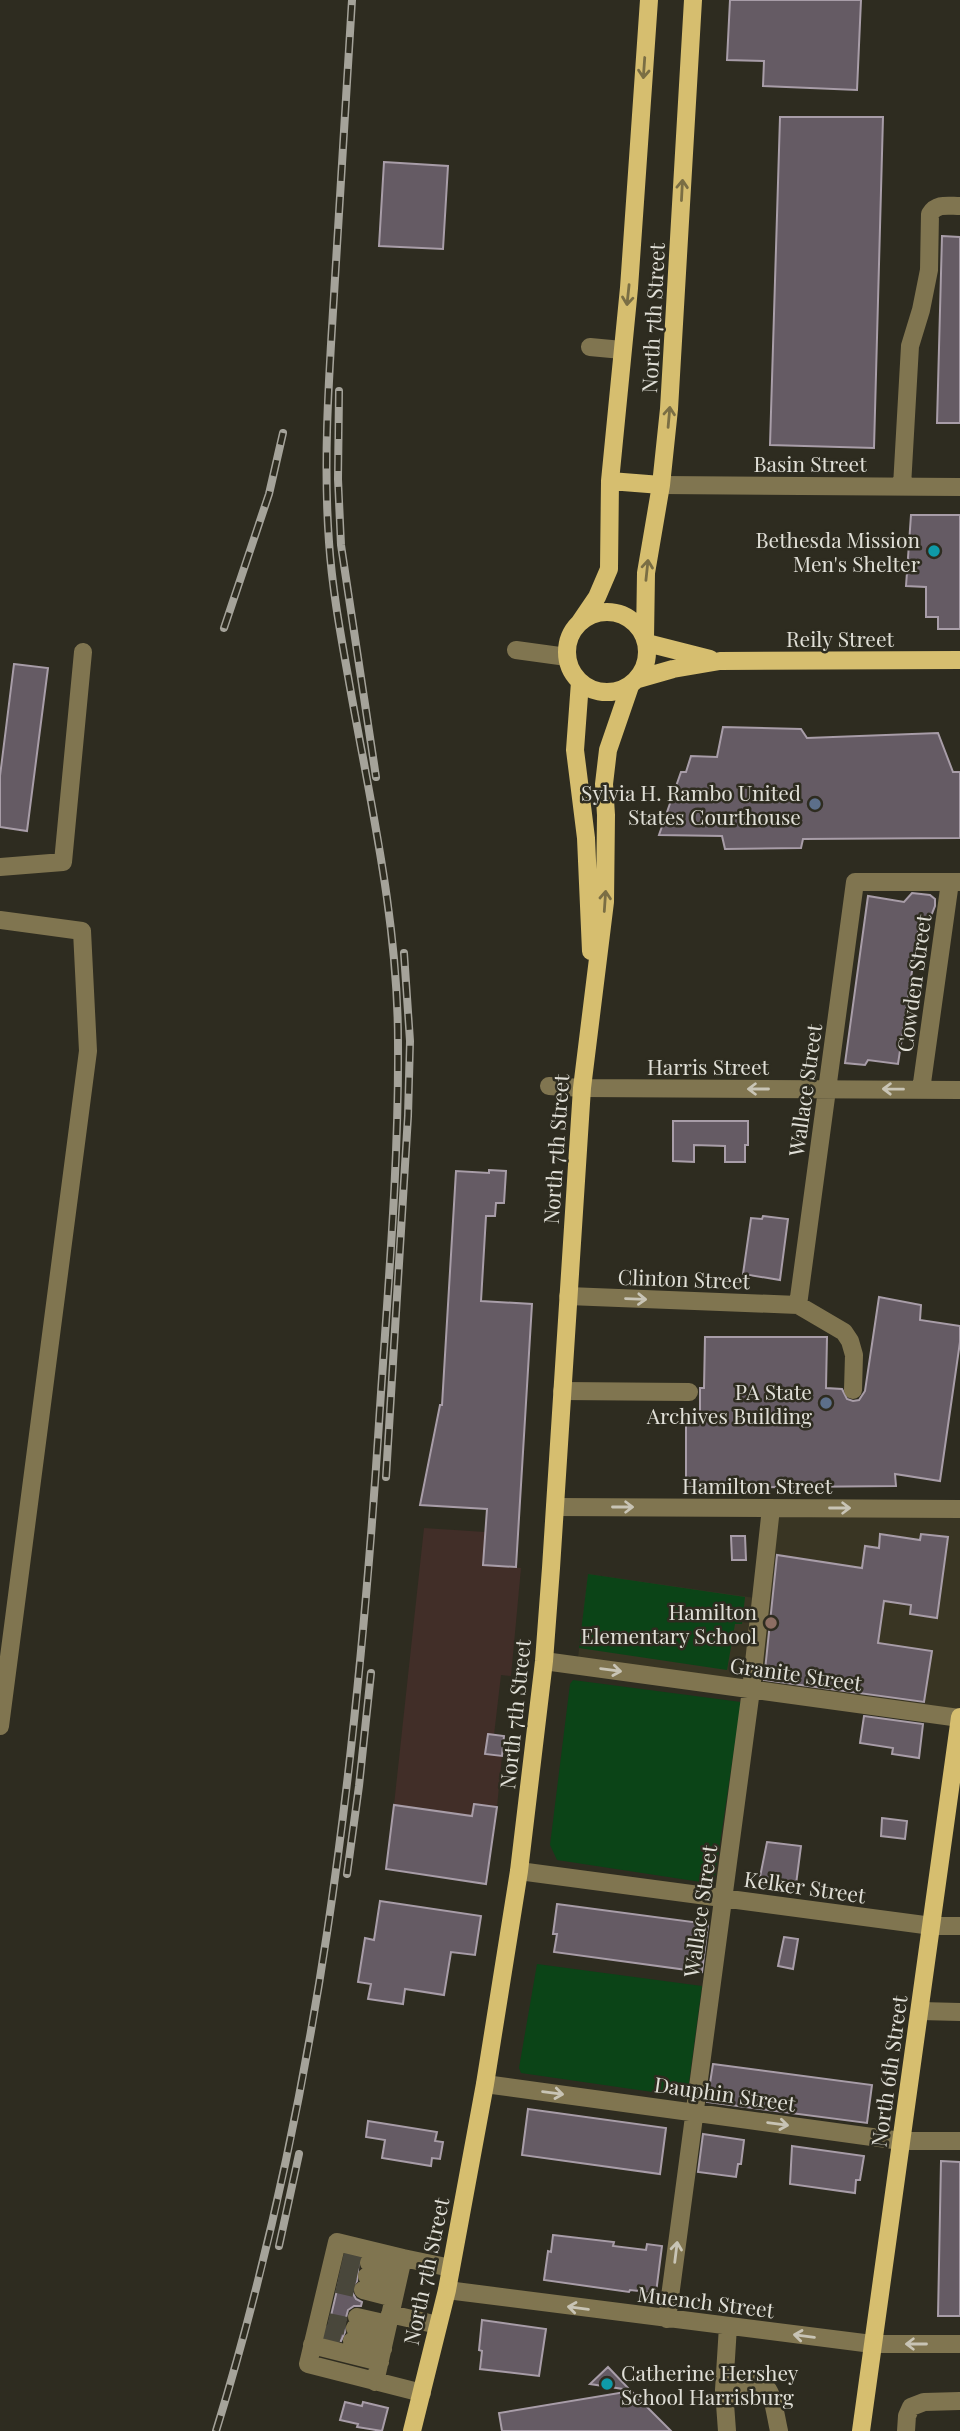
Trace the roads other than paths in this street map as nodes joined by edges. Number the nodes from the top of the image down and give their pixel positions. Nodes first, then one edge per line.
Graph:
1 (649, 0) edge
2 (693, 0) edge
3 (960, 206) edge
4 (590, 347) dead end
5 (622, 350) junction
6 (610, 481) junction
7 (661, 485) junction
8 (902, 486) junction
9 (960, 487) edge
10 (580, 622) junction
11 (646, 641) junction
12 (516, 650) dead end
13 (83, 652) dead end
14 (567, 657) junction
15 (960, 660) edge
16 (720, 661) junction
17 (580, 682) junction
18 (634, 682) junction
19 (0, 867) edge
20 (955, 882) edge
21 (0, 920) edge
22 (592, 992) junction
23 (549, 1086) dead end
24 (582, 1088) junction
25 (826, 1089) junction
26 (921, 1090) junction
27 (960, 1090) edge
28 (568, 1296) junction
29 (798, 1305) junction
30 (853, 1390) dead end
31 (562, 1391) junction
32 (689, 1392) dead end
33 (555, 1507) junction
34 (771, 1508) junction
35 (960, 1508) edge
36 (544, 1661) junction
37 (751, 1690) junction
38 (960, 1718) edge
39 (0, 1726) edge
40 (519, 1871) junction
41 (723, 1898) junction
42 (932, 1926) junction
43 (960, 1926) edge
44 (920, 2011) junction
45 (960, 2012) edge
46 (485, 2084) junction
47 (694, 2112) junction
48 (901, 2141) junction
49 (960, 2141) edge
50 (451, 2268) junction
51 (447, 2290) junction
52 (391, 2311) junction
53 (667, 2319) junction
54 (321, 2324) junction
55 (438, 2325) junction
56 (728, 2326) junction
57 (872, 2344) junction
58 (960, 2344) edge
59 (375, 2382) junction
60 (724, 2390) junction
61 (422, 2393) junction
62 (960, 2401) edge
63 (412, 2431) edge
64 (727, 2431) edge
65 (779, 2431) edge
66 (861, 2431) edge
67 (906, 2431) edge

1 -> 5 main road, North 7th Street
7 -> 2 main road, North 7th Street
3 - 8 street
4 - 5 street
5 - 6 main road, North 7th Street
6 - 7 main road
6 - 10 main road, North 7th Street
7 - 8 street, Basin Street
11 -> 7 main road, North 7th Street
8 - 9 street, Basin Street
10 - 11 main road
10 - 14 main road, North 7th Street
11 - 16 main road, Reily Street
11 - 18 main road, North 7th Street
12 - 14 street
13 - 19 street
14 - 17 main road
15 - 16 main road, Reily Street
16 - 18 main road, Reily Street
17 - 18 main road
17 - 22 main road, North 7th Street
22 -> 18 main road, North 7th Street
20 - 25 street, Wallace Street
20 - 26 street, Cowden Street
21 - 39 street
22 - 24 main road, North 7th Street
23 - 24 street, Harris Street
25 -> 24 street, Harris Street
24 - 28 main road, North 7th Street
26 -> 25 street, Harris Street
25 - 29 street, Wallace Street
26 - 27 street, Harris Street
28 -> 29 street, Clinton Street
28 - 31 main road, North 7th Street
29 - 30 street
31 - 32 street
31 - 33 main road, North 7th Street
33 -> 34 street, Hamilton Street
33 - 36 main road, North 7th Street
34 -> 35 street, Hamilton Street
34 - 37 street, Wallace Street
36 -> 37 street, Granite Street
36 - 40 main road, North 7th Street
37 - 38 street, Granite Street
37 - 41 street, Wallace Street
38 - 42 main road, North 6th Street
40 - 41 street, Kelker Street
40 - 46 main road, North 7th Street
41 - 42 street, Kelker Street
41 - 47 street, Wallace Street
42 - 43 street, Kelker Street
42 - 44 main road, North 6th Street
44 - 45 street
44 - 48 main road, North 6th Street
46 -> 47 street, Dauphin Street
46 - 50 main road, North 7th Street
47 -> 48 street, Dauphin Street
53 -> 47 street, Wallace Street
48 - 49 street, Dauphin Street
48 - 57 main road, North 6th Street
50 - 51 main road, North 7th Street
50 - 52 street
53 -> 51 street, Muench Street
51 - 55 main road, North 7th Street
52 - 52 street
52 - 52 street
52 - 54 street
52 - 54 street
52 - 55 street
52 - 59 street
53 - 56 street, Muench Street
54 - 59 street
55 - 61 main road, North 7th Street
57 -> 56 street, Muench Street
56 - 60 street
58 -> 57 street, Muench Street
57 - 66 main road, North 6th Street
59 - 61 street
60 - 64 street
60 - 65 street
61 - 63 main road, North 7th Street
62 - 67 street

